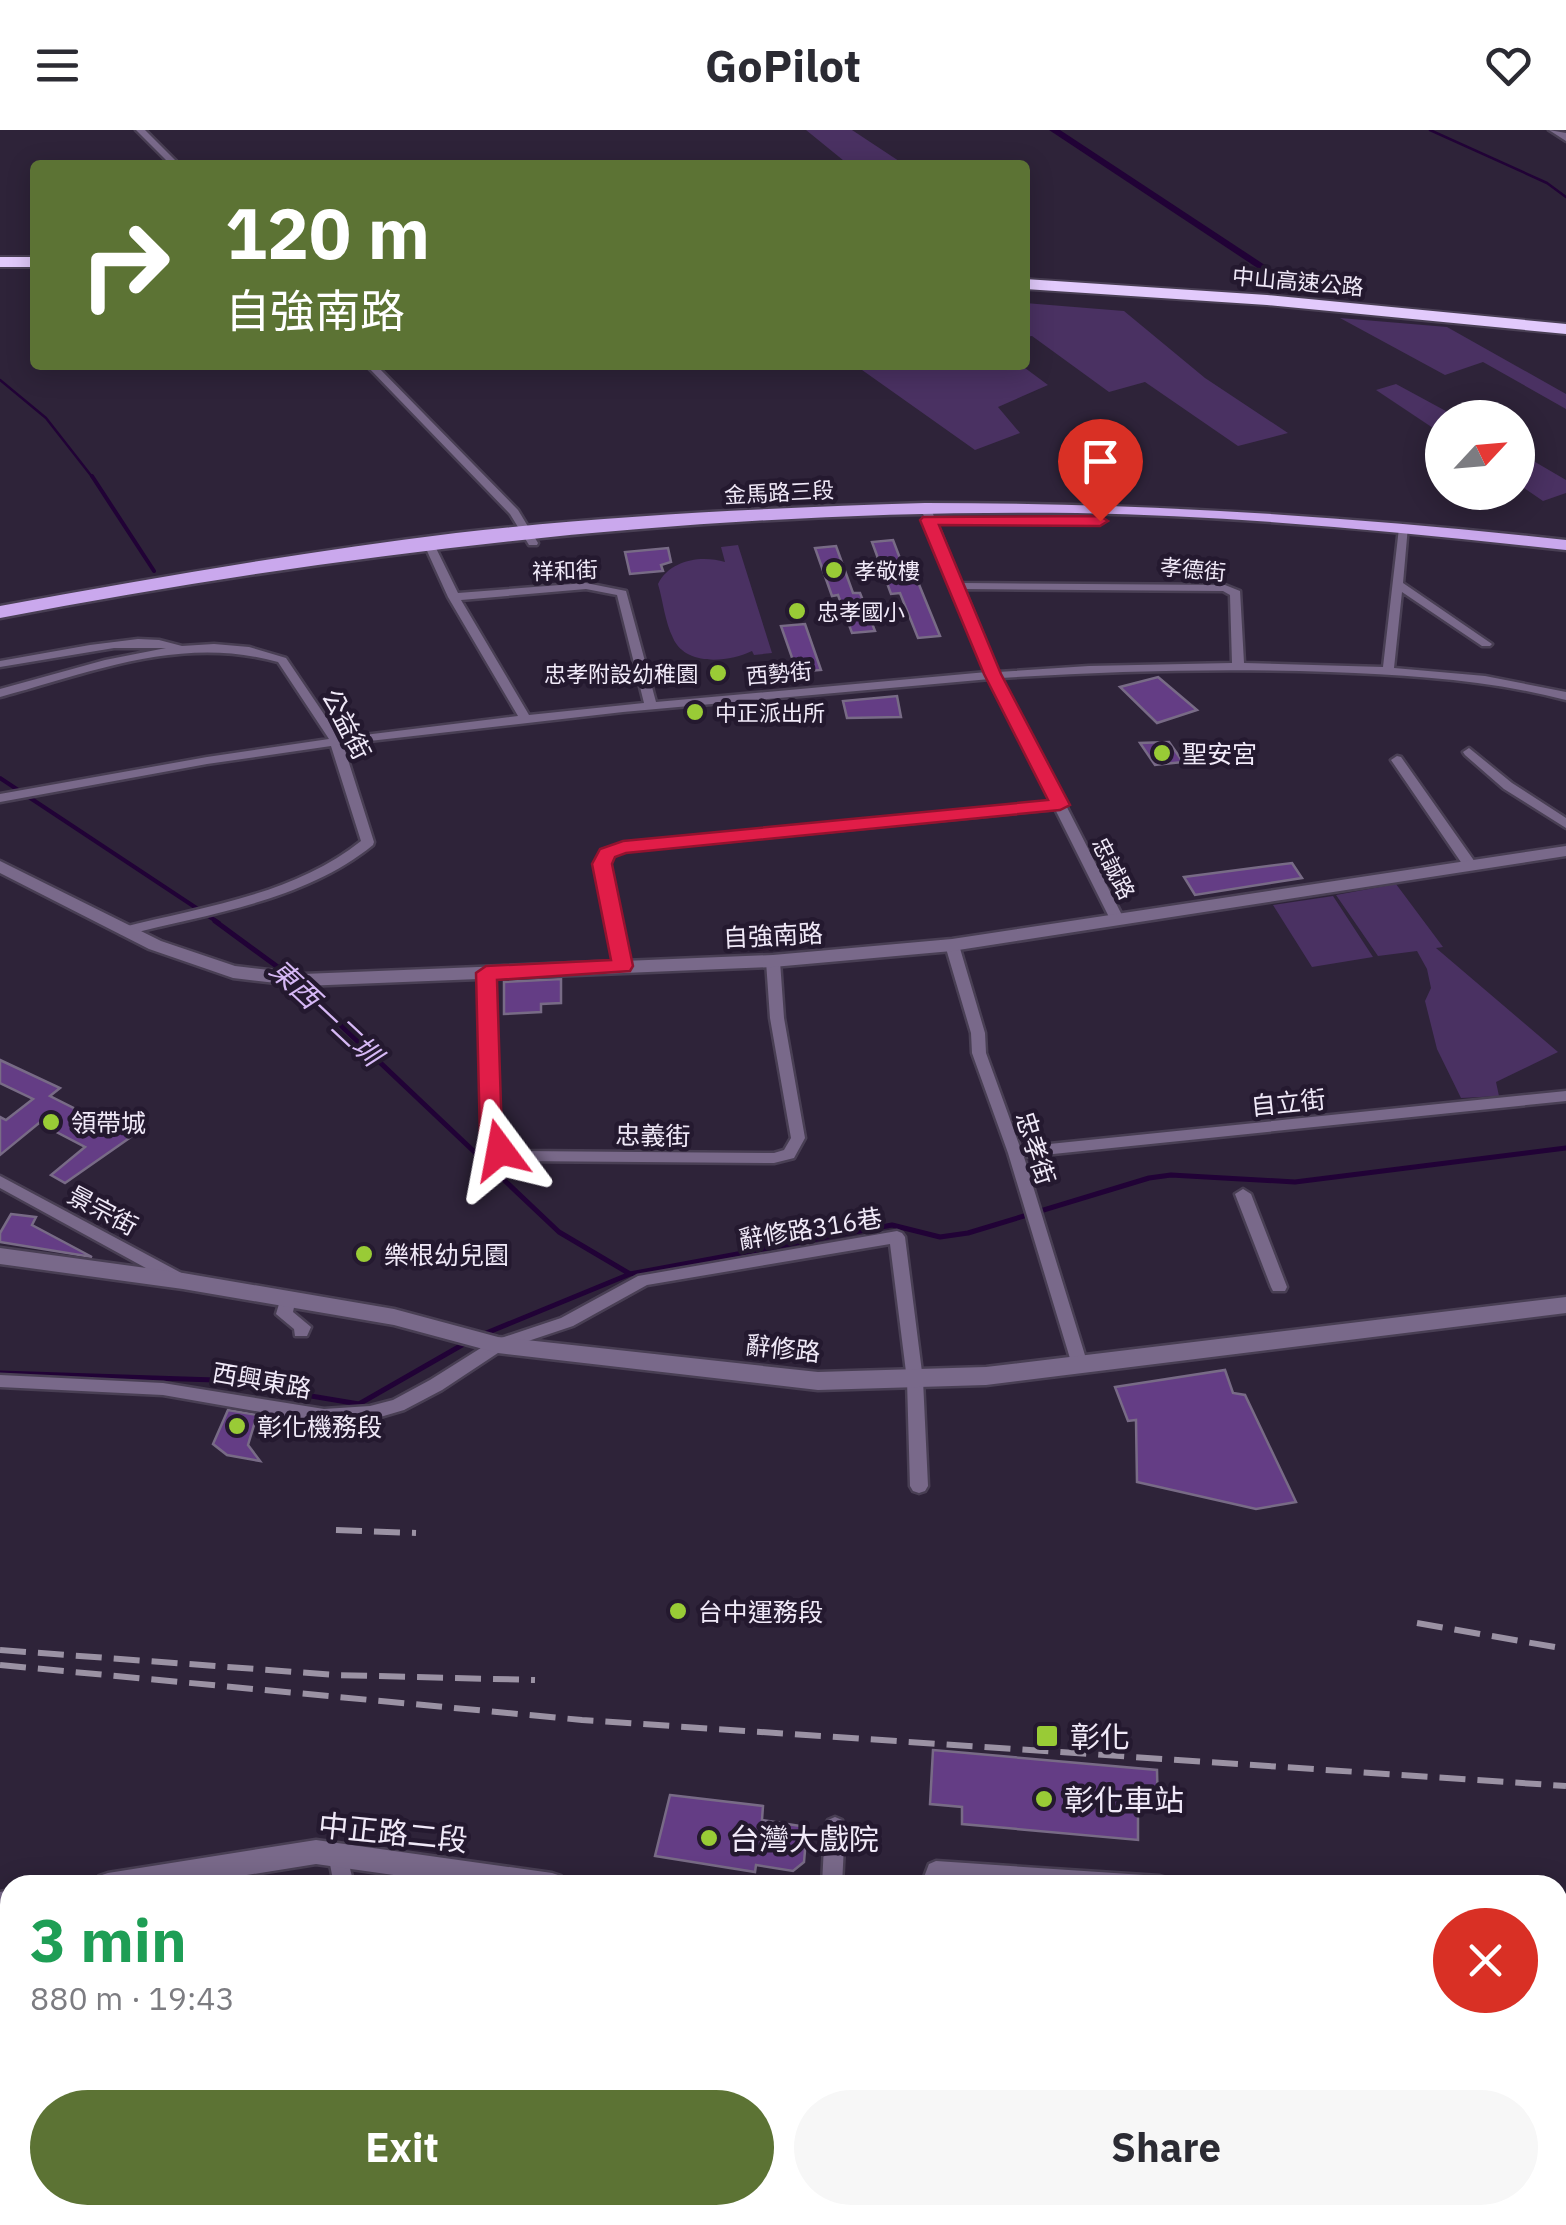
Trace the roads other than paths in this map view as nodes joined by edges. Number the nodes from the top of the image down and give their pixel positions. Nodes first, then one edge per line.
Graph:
1 (140, 130) edge
2 (1554, 130) edge
3 (1566, 138) edge
4 (171, 160) edge
5 (0, 250) edge
6 (30, 250) edge
7 (0, 262) edge
8 (30, 262) edge
9 (1030, 272) edge
10 (1030, 284) edge
11 (1566, 316) edge
12 (1566, 328) edge
13 (375, 370) edge
14 (927, 514) junction
15 (1403, 536) junction
16 (530, 537) junction
17 (1566, 545) edge
18 (430, 547) junction
19 (1566, 558) edge
20 (214, 577) junction
21 (1398, 584) junction
22 (957, 586) junction
23 (454, 597) junction
24 (0, 612) edge
25 (0, 622) edge
26 (1486, 644) dead end
27 (177, 648) junction
28 (0, 664) edge
29 (1238, 664) junction
30 (1388, 671) junction
31 (992, 674) junction
32 (0, 692) edge
33 (1566, 696) edge
34 (650, 703) junction
35 (526, 720) junction
36 (335, 739) junction
37 (1469, 752) dead end
38 (1397, 760) dead end
39 (0, 798) edge
40 (1060, 805) junction
41 (1566, 824) edge
42 (1566, 850) edge
43 (1470, 865) junction
44 (0, 866) edge
45 (1117, 919) junction
46 (125, 931) junction
47 (952, 945) junction
48 (772, 961) junction
49 (622, 966) junction
50 (486, 973) junction
51 (1566, 1096) edge
52 (1015, 1152) junction
53 (0, 1182) edge
54 (1242, 1194) dead end
55 (0, 1256) edge
56 (183, 1281) junction
57 (1280, 1287) dead end
58 (288, 1298) junction
59 (1566, 1305) edge
60 (302, 1332) dead end
61 (483, 1340) junction
62 (1080, 1365) junction
63 (0, 1380) edge
64 (916, 1380) junction
65 (919, 1486) dead end
66 (835, 1826) dead end
67 (338, 1854) junction
68 (171, 1875) edge
69 (342, 1875) edge
70 (483, 1875) edge
71 (833, 1875) edge
72 (935, 1875) edge
73 (1020, 1875) edge

1 - 4 street
2 - 3 street
5 - 6 highway
7 - 8 highway
9 - 11 highway, 中山高速公路
10 - 12 highway, 中山高速公路
13 - 16 street
14 - 15 main road, 金馬路三段
14 - 16 main road, 金馬路三段
14 - 22 street, 忠誠路
15 - 17 main road, 金馬路三段
15 - 19 main road, 金馬路三段
15 - 21 street
16 - 18 main road, 金馬路三段
18 - 20 main road, 金馬路三段
18 - 23 street
20 - 24 main road, 金馬路三段
20 - 25 main road, 金馬路三段
21 - 26 street
21 - 30 street
22 - 29 street, 孝德街
22 - 31 street, 忠誠路
23 - 34 street, 祥和街
23 - 35 street
27 - 28 street
27 - 32 street, 公益街
27 - 36 street, 公益街
29 - 30 street, 西勢街
29 - 31 street, 西勢街
30 - 33 street, 西勢街
31 - 34 street, 西勢街
31 - 40 street, 忠誠路
34 - 35 street, 西勢街
35 - 36 street, 西勢街
36 - 39 street, 西勢街
36 - 46 street, 公益街
37 - 41 street
38 - 43 street
40 - 45 street, 忠誠路
40 - 49 street
42 - 43 street, 自強南路
43 - 45 street, 自強南路
44 - 46 street, 自強南路
45 - 47 street, 自強南路
46 - 50 street, 自強南路
47 - 48 street, 自強南路
47 - 52 street, 忠孝街
48 - 49 street, 自強南路
48 - 50 street, 忠義街
49 - 50 street, 自強南路
51 - 52 street, 自立街
52 - 62 street, 忠孝街
53 - 56 street, 景宗街
54 - 57 street
55 - 56 street, 辭修路
56 - 58 street, 辭修路
58 - 60 street
58 - 61 street, 辭修路
59 - 62 street, 辭修路
61 - 63 street, 西興東路
61 - 64 street, 辭修路
61 - 64 street, 辭修路316巷
62 - 64 street, 辭修路
64 - 65 street, 辭修路316巷
66 - 71 street
67 - 68 street, 中正路二段
67 - 69 street
67 - 70 street, 中正路二段
72 - 73 street

